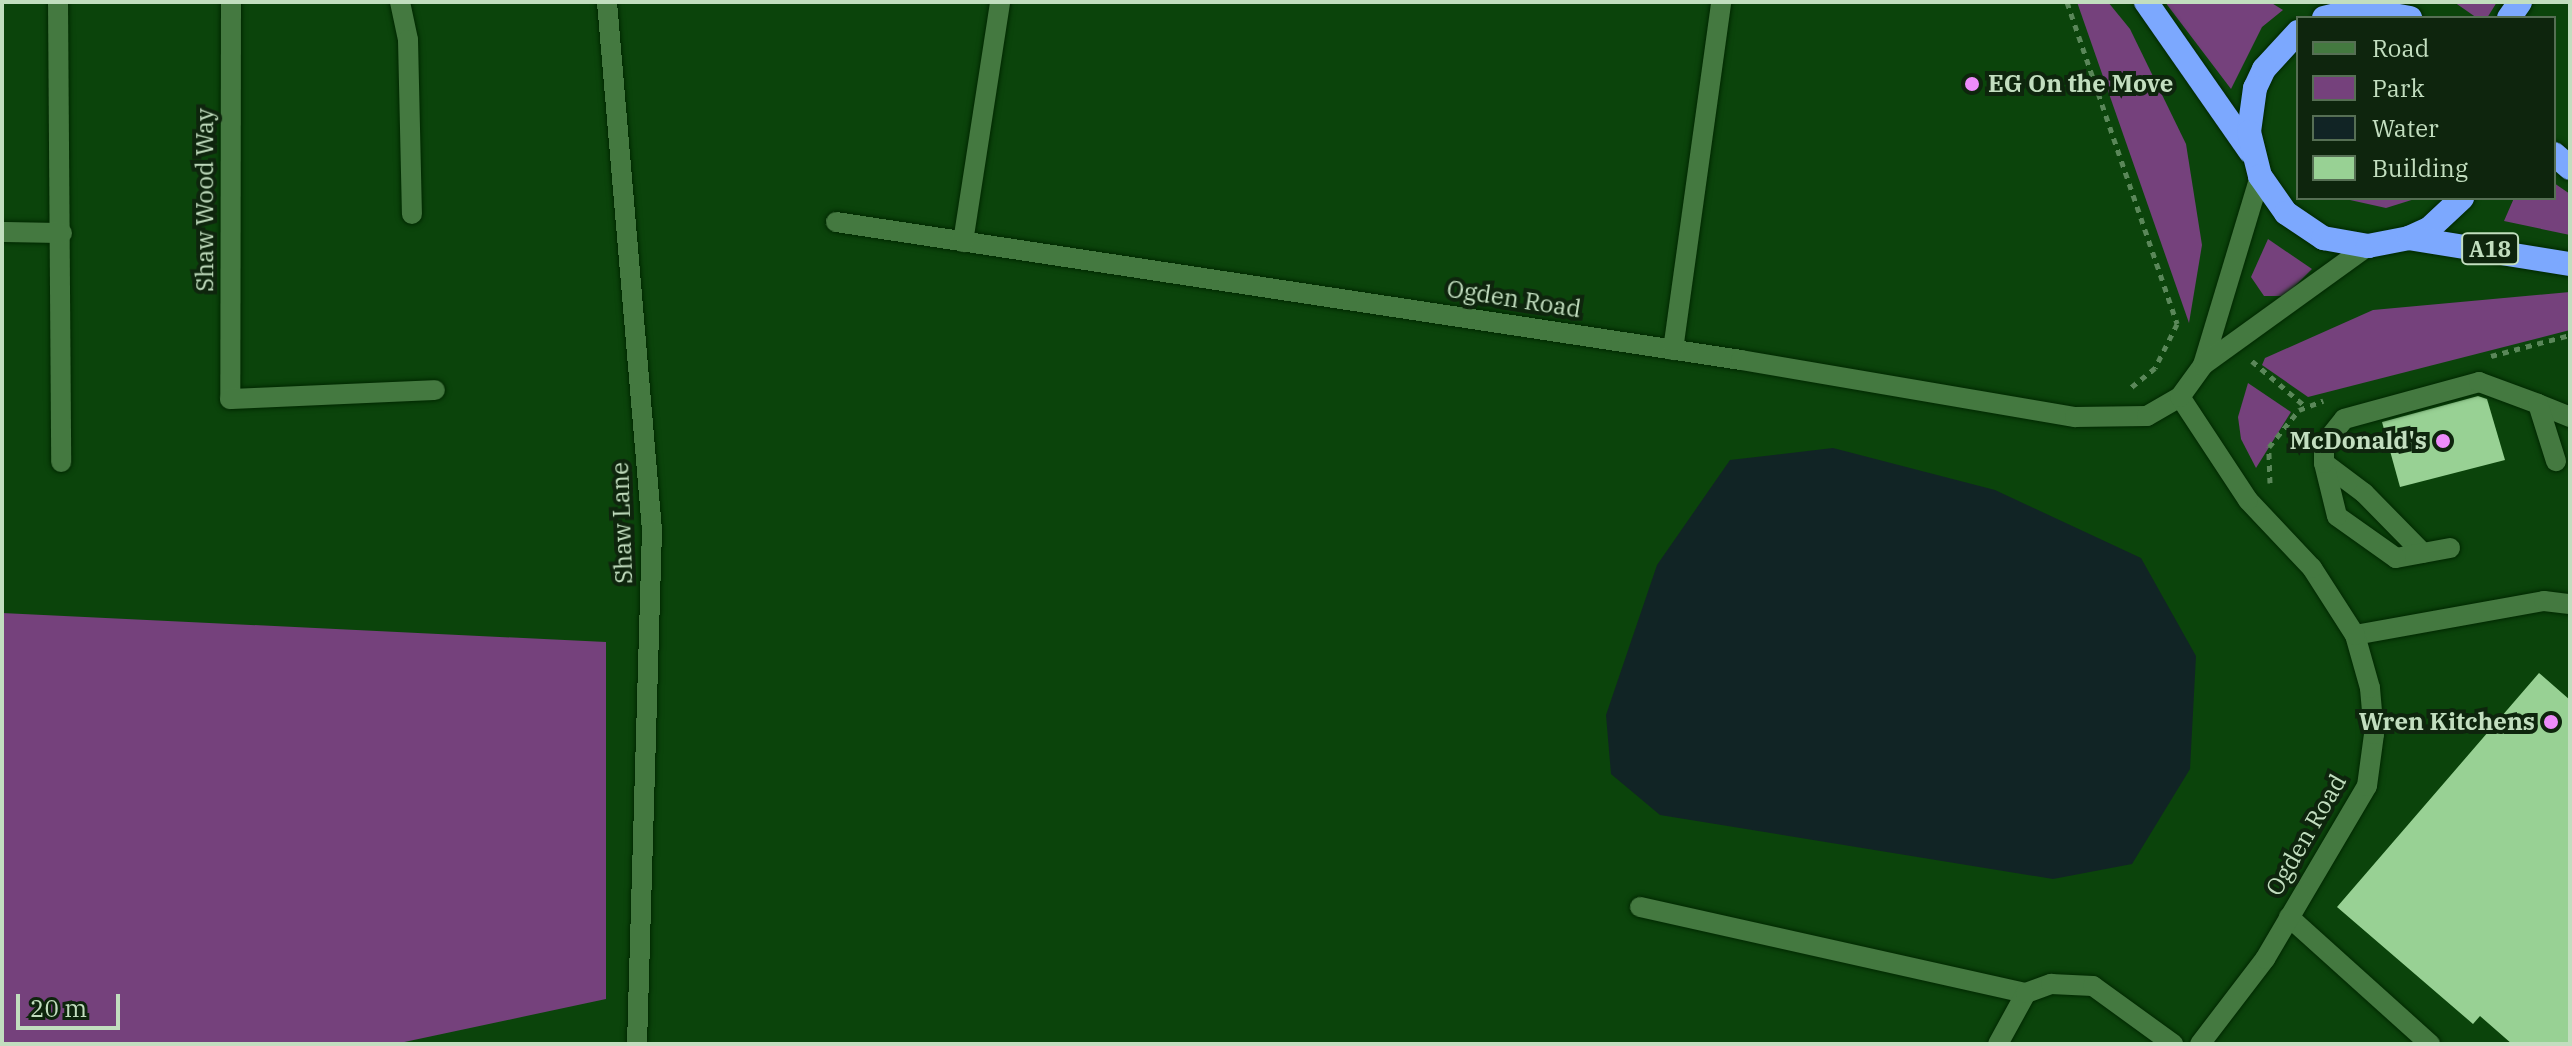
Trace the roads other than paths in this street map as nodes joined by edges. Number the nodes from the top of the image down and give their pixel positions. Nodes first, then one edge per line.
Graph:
1 (58, 2) edge
2 (231, 2) edge
3 (400, 2) edge
4 (607, 2) edge
5 (1000, 2) edge
6 (1721, 2) edge
7 (2146, 2) edge
8 (2364, 6) edge
9 (2322, 12) edge
10 (2402, 16) edge
11 (2296, 34) edge
12 (2256, 165) junction
13 (2460, 200) edge
14 (412, 214) dead end
15 (836, 222) dead end
16 (2, 232) edge
17 (62, 233) junction
18 (2409, 238) junction
19 (963, 242) junction
20 (2368, 246) junction
21 (2570, 264) edge
22 (1673, 350) junction
23 (2203, 365) junction
24 (435, 390) dead end
25 (2180, 397) junction
26 (2538, 404) junction
27 (2570, 417) edge
28 (2556, 461) dead end
29 (61, 462) dead end
30 (2324, 463) junction
31 (2450, 548) dead end
32 (2423, 553) junction
33 (2570, 604) edge
34 (2355, 635) junction
35 (1640, 907) dead end
36 (2289, 917) junction
37 (2026, 993) junction
38 (637, 1044) edge
39 (1998, 1044) edge
40 (2173, 1044) edge
41 (2200, 1044) edge
42 (2430, 1044) edge

1 - 17 street
2 - 24 street, Shaw Wood Way
3 - 14 street
4 - 38 street, Shaw Lane
5 - 19 street
6 - 22 street
7 - 12 highway
8 - 9 highway
8 - 10 highway
11 - 12 highway
12 - 20 highway
12 - 23 street, Ogden Road
13 - 18 highway
15 - 19 street, Ogden Road
16 - 17 street
17 - 29 street
18 - 20 highway
18 - 21 highway, A18
19 - 22 street, Ogden Road
20 - 23 street, Ogden Road
22 - 25 street, Ogden Road
23 - 25 street, Ogden Road
25 - 34 street, Ogden Road
26 - 27 street
26 - 28 street
26 - 30 street
30 - 32 street
30 - 32 street
31 - 32 street
33 - 34 street
34 - 36 street, Ogden Road
35 - 37 street
36 - 41 street, Ogden Road
36 - 42 street
37 - 39 street
37 - 40 street

